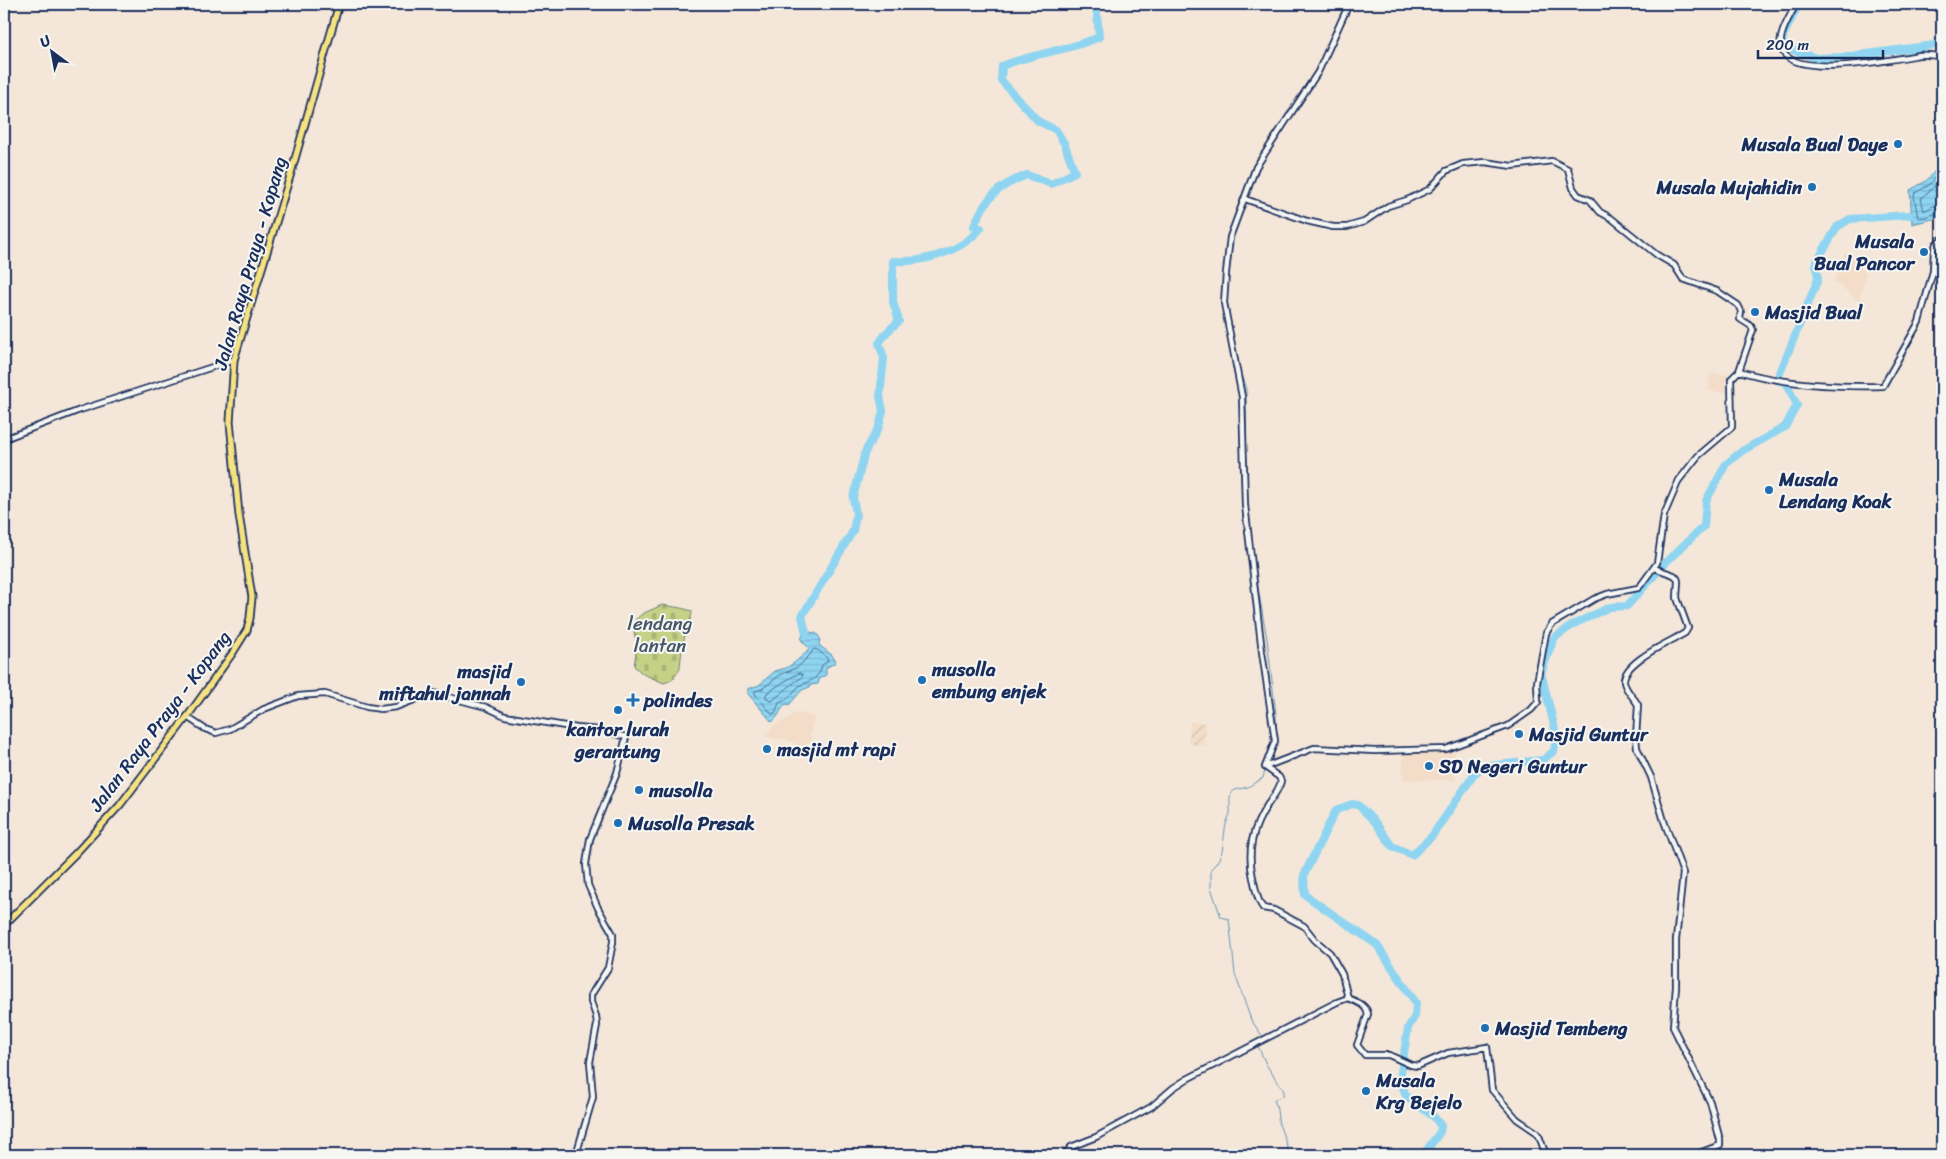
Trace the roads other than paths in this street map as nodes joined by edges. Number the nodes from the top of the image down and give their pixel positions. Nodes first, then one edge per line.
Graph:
1 (339, 4) edge
2 (1349, 4) edge
3 (1796, 4) edge
4 (1942, 56) edge
5 (1245, 200) junction
6 (1942, 239) edge
7 (234, 360) junction
8 (1739, 371) junction
9 (4, 439) edge
10 (1656, 568) junction
11 (187, 717) junction
12 (1265, 767) junction
13 (4, 925) edge
14 (1348, 998) junction
15 (576, 1155) edge
16 (1064, 1155) edge
17 (1546, 1155) edge
18 (1694, 1155) edge

1 - 7 highway, Jalan Raya Praya - Kopang
2 - 5 street
3 - 4 street
5 - 8 street
5 - 12 street
6 - 8 street
7 - 9 street
7 - 11 highway, Jalan Raya Praya - Kopang
8 - 10 street
10 - 12 street
10 - 18 street
11 - 13 highway, Jalan Raya Praya - Kopang
11 - 15 street
12 - 14 street
14 - 16 street
14 - 17 street

